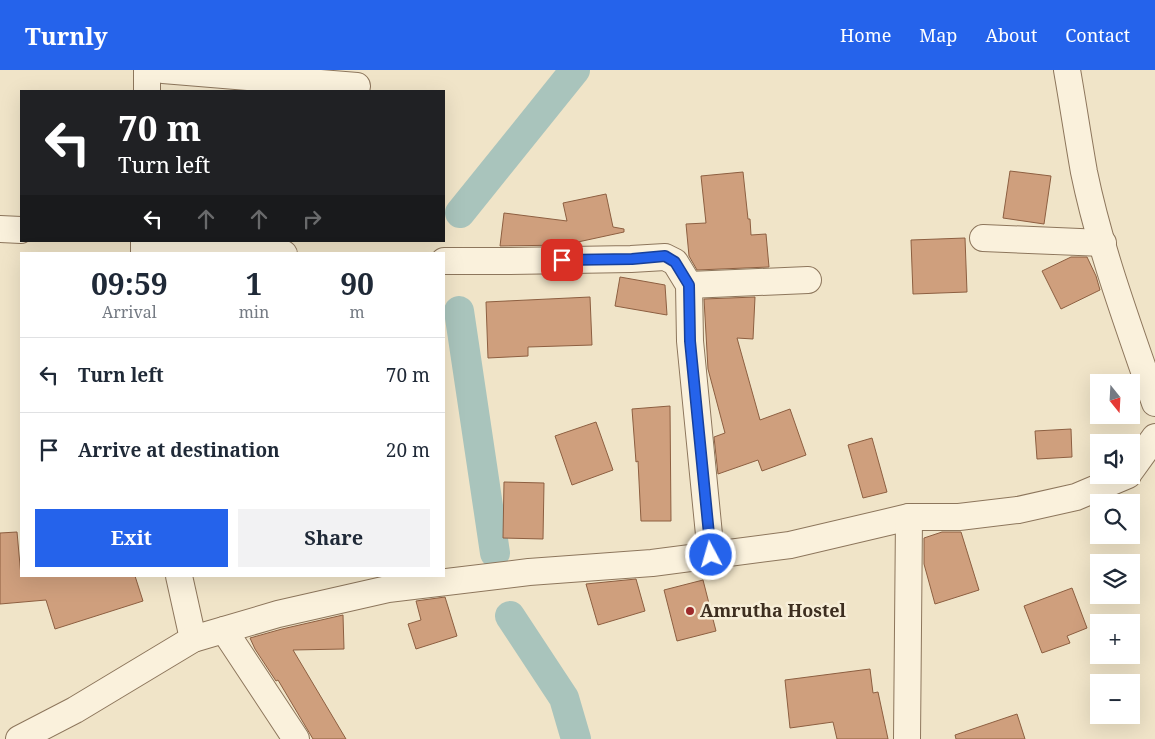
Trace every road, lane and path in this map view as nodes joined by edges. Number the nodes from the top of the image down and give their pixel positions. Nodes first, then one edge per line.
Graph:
1 (147, 70) edge
2 (162, 70) edge
3 (1067, 70) edge
4 (357, 86) dead end
5 (146, 90) edge
6 (0, 229) edge
7 (20, 230) edge
8 (983, 238) dead end
9 (173, 242) edge
10 (1103, 243) junction
11 (266, 252) edge
12 (445, 261) edge
13 (808, 280) dead end
14 (689, 285) junction
15 (1155, 403) edge
16 (1155, 437) edge
17 (1140, 458) edge
18 (1107, 484) edge
19 (909, 516) junction
20 (711, 555) junction
21 (179, 577) edge
22 (224, 630) junction
23 (194, 639) junction
24 (19, 739) edge
25 (296, 739) edge
26 (907, 739) edge

1 - 5 street
2 - 4 street
3 - 10 street
6 - 7 street
8 - 10 street
9 - 11 street
10 - 15 street
12 - 14 street
13 - 14 street
14 - 20 street
16 - 17 street
18 - 19 street
19 - 20 street
19 - 26 street
20 - 22 street
21 - 23 street
22 - 23 street
22 - 25 street
23 - 24 street

